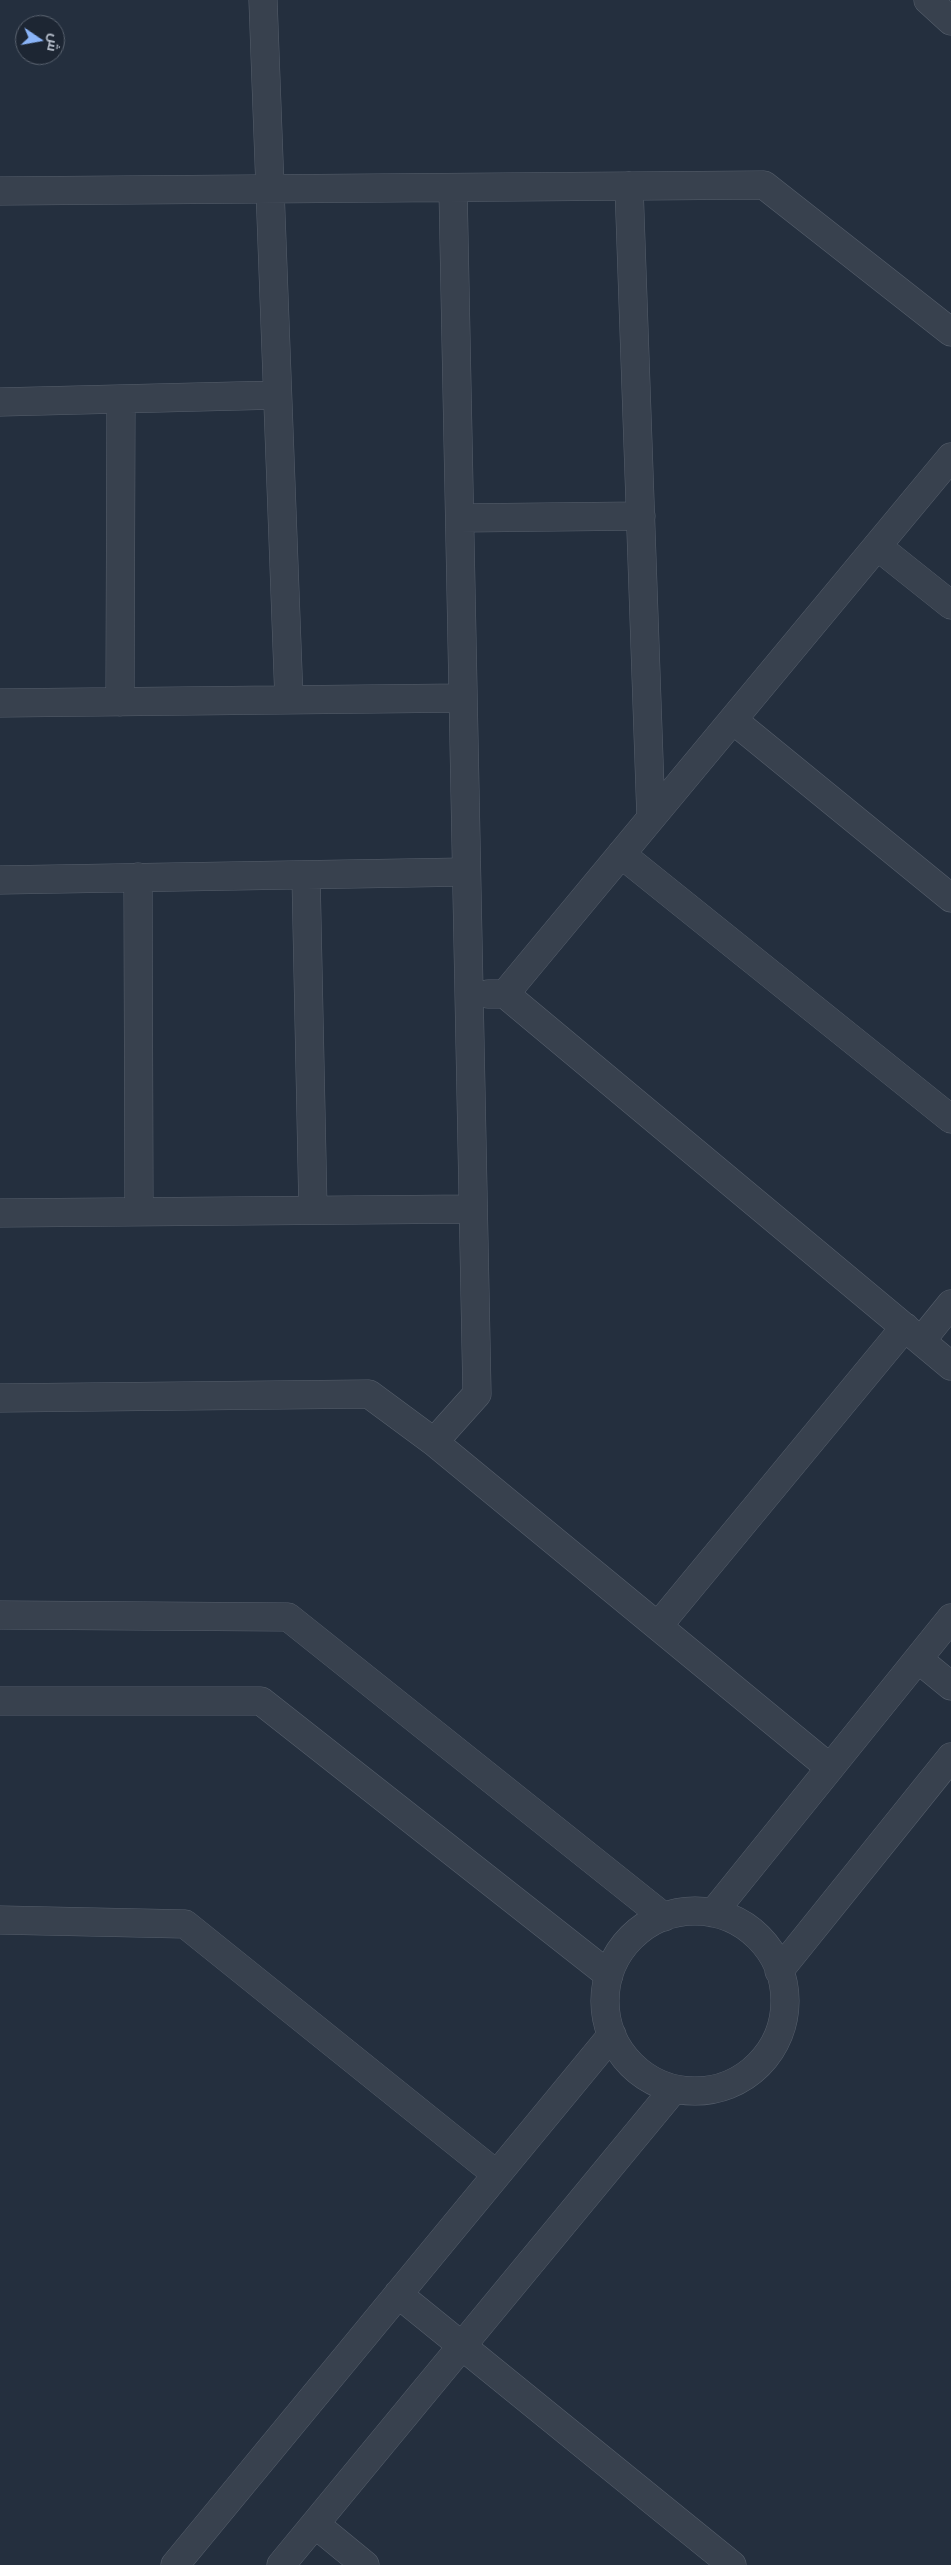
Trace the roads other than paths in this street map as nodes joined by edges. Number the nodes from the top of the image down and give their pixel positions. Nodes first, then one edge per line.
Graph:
1 (263, 0) edge
2 (928, 0) edge
3 (951, 21) edge
4 (630, 186) junction
5 (453, 188) junction
6 (268, 189) junction
7 (0, 192) edge
8 (951, 332) edge
9 (277, 395) junction
10 (121, 399) junction
11 (0, 402) edge
12 (951, 457) edge
13 (640, 516) junction
14 (460, 518) junction
15 (877, 546) junction
16 (951, 605) edge
17 (463, 698) junction
18 (290, 700) junction
19 (120, 702) junction
20 (0, 703) edge
21 (733, 720) junction
22 (651, 818) junction
23 (621, 854) junction
24 (466, 872) junction
25 (306, 875) junction
26 (138, 877) junction
27 (0, 880) edge
28 (951, 898) edge
29 (469, 994) junction
30 (505, 994) junction
31 (951, 1119) edge
32 (473, 1209) junction
33 (313, 1210) junction
34 (139, 1212) junction
35 (0, 1213) edge
36 (951, 1304) edge
37 (913, 1334) junction
38 (951, 1366) edge
39 (0, 1398) edge
40 (434, 1442) junction
41 (0, 1615) edge
42 (951, 1618) edge
43 (658, 1626) junction
44 (918, 1659) junction
45 (951, 1686) edge
46 (0, 1701) edge
47 (951, 1757) edge
48 (830, 1768) junction
49 (713, 1913) junction
50 (664, 1917) junction
51 (0, 1920) edge
52 (779, 1970) junction
53 (609, 1975) junction
54 (612, 2035) junction
55 (674, 2090) junction
56 (496, 2174) junction
57 (398, 2294) junction
58 (462, 2346) junction
59 (315, 2524) junction
60 (175, 2565) edge
61 (282, 2565) edge
62 (365, 2565) edge
63 (732, 2565) edge

1 - 6 street
2 - 3 street
4 - 5 street
4 - 8 street
4 - 13 street
5 - 6 street
5 - 14 street
6 - 7 street
6 - 9 street
9 - 10 street
9 - 18 street
10 - 11 street
10 - 19 street
12 - 15 street
13 - 14 street
13 - 22 street
14 - 17 street
15 - 16 street
15 - 21 street
17 - 18 street
17 - 24 street
18 - 19 street
19 - 20 street
21 - 22 street
21 - 28 street
22 - 23 street
23 - 30 street
23 - 31 street
24 - 25 street
24 - 29 street
25 - 26 street
25 - 33 street
26 - 27 street
26 - 34 street
29 - 30 street
29 - 32 street
30 - 37 street
32 - 33 street
32 - 40 street
33 - 34 street
34 - 35 street
36 - 37 street
37 - 38 street
37 - 43 street
39 - 40 street
40 - 43 street
41 - 50 street
42 - 44 street
43 - 48 street
44 - 45 street
44 - 48 street
46 - 53 street
47 - 52 street
48 - 49 street
49 - 50 street
49 - 52 street
50 - 53 street
51 - 56 street
52 - 55 street
53 - 54 street
54 - 55 street
54 - 56 street
55 - 58 street
56 - 57 street
57 - 58 street
57 - 60 street
58 - 59 street
58 - 63 street
59 - 61 street
59 - 62 street

